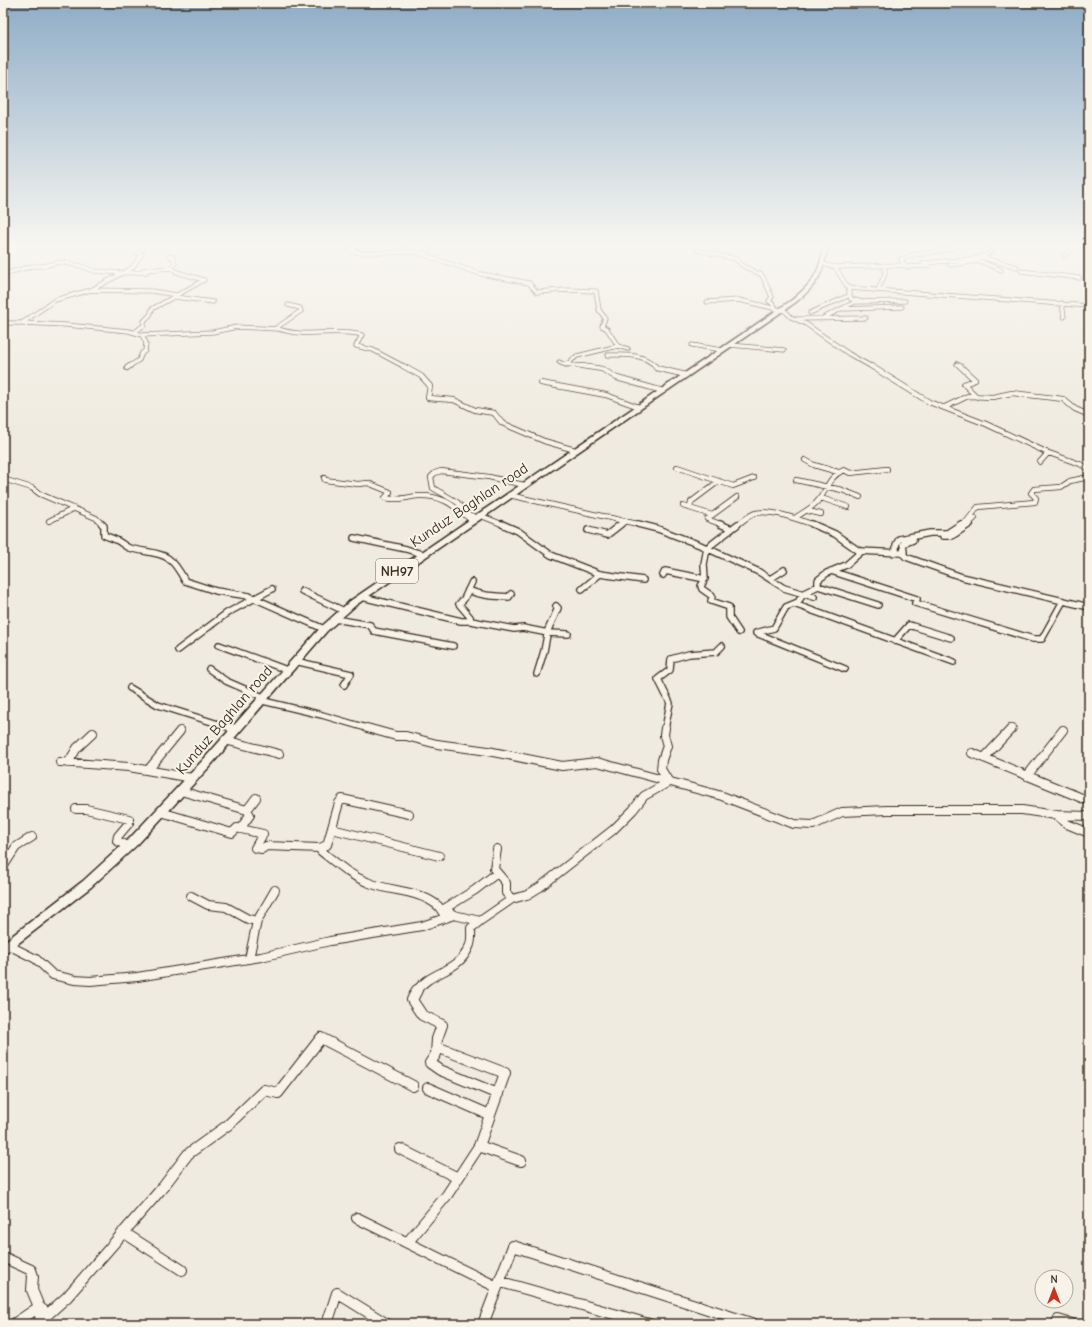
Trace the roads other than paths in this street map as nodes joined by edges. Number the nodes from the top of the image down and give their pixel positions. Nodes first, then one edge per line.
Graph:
1 (46, 306) edge
2 (158, 306) edge
3 (292, 306) edge
4 (598, 306) edge
5 (765, 306) edge
6 (775, 306) edge
7 (782, 306) edge
8 (823, 306) edge
9 (847, 306) edge
10 (1062, 306) edge
11 (902, 307) dead end
12 (778, 309) junction
13 (841, 309) junction
14 (810, 312) dead end
15 (1064, 317) dead end
16 (823, 318) junction
17 (866, 318) dead end
18 (795, 319) junction
19 (3, 323) edge
20 (22, 323) junction
21 (278, 329) junction
22 (135, 332) junction
23 (142, 335) junction
24 (692, 345) dead end
25 (730, 345) junction
26 (618, 346) junction
27 (628, 349) dead end
28 (722, 350) junction
29 (784, 350) dead end
30 (608, 355) dead end
31 (559, 362) dead end
32 (957, 364) dead end
33 (566, 365) junction
34 (127, 368) dead end
35 (686, 375) junction
36 (541, 383) dead end
37 (663, 391) junction
38 (977, 397) junction
39 (639, 406) junction
40 (945, 407) junction
41 (1089, 415) edge
42 (576, 450) junction
43 (1048, 453) junction
44 (805, 460) dead end
45 (1040, 462) dead end
46 (677, 467) dead end
47 (1089, 468) edge
48 (887, 469) dead end
49 (838, 472) junction
50 (425, 475) dead end
51 (431, 477) junction
52 (1089, 477) edge
53 (324, 478) dead end
54 (754, 478) dead end
55 (3, 479) edge
56 (796, 480) dead end
57 (719, 481) junction
58 (524, 485) junction
59 (827, 487) junction
60 (509, 495) junction
61 (737, 497) dead end
62 (860, 497) dead end
63 (821, 498) junction
64 (978, 501) dead end
65 (988, 505) junction
66 (683, 506) dead end
67 (848, 507) dead end
68 (690, 508) junction
69 (73, 509) junction
70 (808, 511) junction
71 (821, 514) dead end
72 (712, 515) junction
73 (475, 517) junction
74 (795, 518) junction
75 (975, 518) dead end
76 (49, 521) dead end
77 (626, 521) junction
78 (732, 529) junction
79 (588, 530) dead end
80 (354, 538) dead end
81 (707, 548) junction
82 (862, 551) junction
83 (893, 552) junction
84 (902, 553) junction
85 (422, 554) junction
86 (784, 570) dead end
87 (831, 571) junction
88 (600, 574) junction
89 (663, 575) dead end
90 (705, 579) junction
91 (770, 579) junction
92 (643, 580) dead end
93 (472, 582) dead end
94 (818, 586) junction
95 (272, 589) dead end
96 (582, 589) dead end
97 (468, 590) junction
98 (302, 591) dead end
99 (511, 594) dead end
100 (804, 595) junction
101 (362, 596) junction
102 (814, 597) dead end
103 (259, 600) junction
104 (1063, 601) junction
105 (794, 604) junction
106 (878, 605) dead end
107 (556, 606) dead end
108 (1089, 607) edge
109 (344, 611) junction
110 (335, 619) junction
111 (471, 621) junction
112 (324, 629) junction
113 (739, 632) dead end
114 (548, 633) junction
115 (568, 634) dead end
116 (951, 638) dead end
117 (895, 641) junction
118 (219, 645) dead end
119 (453, 646) dead end
120 (722, 646) dead end
121 (178, 650) dead end
122 (295, 661) junction
123 (954, 662) dead end
124 (209, 669) dead end
125 (844, 669) dead end
126 (287, 670) junction
127 (537, 674) dead end
128 (344, 685) dead end
129 (130, 688) dead end
130 (261, 699) junction
131 (1012, 728) dead end
132 (235, 729) junction
133 (1063, 730) dead end
134 (180, 731) dead end
135 (93, 733) dead end
136 (225, 740) junction
137 (972, 753) dead end
138 (279, 754) dead end
139 (984, 758) junction
140 (60, 762) dead end
141 (68, 763) junction
142 (149, 769) junction
143 (1027, 776) junction
144 (192, 778) junction
145 (669, 782) junction
146 (181, 791) junction
147 (256, 798) dead end
148 (1089, 801) edge
149 (76, 809) dead end
150 (247, 810) junction
151 (161, 812) junction
152 (409, 814) dead end
153 (1056, 815) junction
154 (1089, 816) edge
155 (240, 829) junction
156 (332, 829) junction
157 (1089, 833) edge
158 (32, 837) dead end
159 (128, 846) junction
160 (320, 848) junction
161 (496, 849) dead end
162 (439, 856) dead end
163 (3, 867) edge
164 (497, 873) junction
165 (275, 890) dead end
166 (191, 896) dead end
167 (512, 899) junction
168 (454, 915) junction
169 (446, 918) junction
170 (257, 921) junction
171 (480, 921) junction
172 (5, 947) edge
173 (249, 959) junction
174 (437, 1047) junction
175 (413, 1086) dead end
176 (428, 1088) dead end
177 (498, 1094) junction
178 (490, 1115) junction
179 (479, 1146) junction
180 (400, 1149) dead end
181 (521, 1161) dead end
182 (458, 1178) junction
183 (357, 1218) dead end
184 (123, 1232) junction
185 (406, 1243) junction
186 (3, 1257) edge
187 (182, 1270) dead end
188 (499, 1284) junction
189 (39, 1308) junction
190 (1058, 1320) dead end
191 (14, 1324) edge
192 (41, 1324) edge
193 (327, 1324) edge
194 (387, 1324) edge
195 (483, 1324) edge
196 (646, 1324) edge
197 (754, 1324) edge
198 (1072, 1324) edge

1 - 20 street
2 - 22 street
3 - 21 street
4 - 26 street
5 - 12 street
6 - 12 street
7 - 12 highway, Kunduz Baghlan road / NH97
8 - 14 street
9 - 13 street
10 - 15 street
11 - 13 street
12 - 18 street
12 - 25 highway, Kunduz Baghlan road / NH97
13 - 16 street
16 - 17 street
16 - 18 street
18 - 40 street
19 - 20 street
20 - 22 street
21 - 23 street
21 - 42 street
22 - 23 street
23 - 34 street
24 - 28 street
25 - 28 highway, Kunduz Baghlan road / NH97
25 - 29 street
26 - 27 street
26 - 33 street
28 - 35 highway, Kunduz Baghlan road / NH97
30 - 35 street
31 - 33 street
32 - 38 street
33 - 37 street
35 - 37 highway, Kunduz Baghlan road / NH97
36 - 39 street
37 - 39 highway, Kunduz Baghlan road / NH97
38 - 40 street
38 - 41 street
39 - 42 highway, Kunduz Baghlan road / NH97
40 - 43 street
42 - 58 highway, Kunduz Baghlan road / NH97
43 - 45 street
43 - 47 street
44 - 49 street
46 - 57 street
48 - 49 street
49 - 59 street
50 - 51 street
51 - 58 street
51 - 73 street
52 - 65 street
53 - 73 street
54 - 57 street
55 - 69 street
56 - 59 street
57 - 68 street
58 - 60 highway, Kunduz Baghlan road / NH97
59 - 62 street
59 - 63 street
60 - 73 highway, Kunduz Baghlan road / NH97
60 - 77 street
61 - 72 street
63 - 67 street
63 - 70 street
64 - 65 street
65 - 83 street
66 - 68 street
68 - 72 street
69 - 76 street
69 - 103 street
70 - 71 street
70 - 74 street
72 - 78 street
73 - 85 highway, Kunduz Baghlan road / NH97
73 - 88 street
74 - 78 street
74 - 82 street
75 - 84 street
77 - 79 street
77 - 81 street
78 - 81 street
80 - 85 street
81 - 90 street
81 - 91 street
82 - 83 street
82 - 87 street
83 - 84 street
84 - 104 street
85 - 101 highway, Kunduz Baghlan road / NH97
86 - 91 street
87 - 94 street
87 - 104 street
88 - 92 street
88 - 96 street
89 - 90 street
90 - 113 street
91 - 100 street
93 - 97 street
94 - 100 street
94 - 106 street
95 - 103 street
97 - 99 street
97 - 111 street
98 - 109 street
100 - 102 street
100 - 105 street
101 - 109 highway, Kunduz Baghlan road / NH97
101 - 111 street
103 - 112 street
103 - 121 street
104 - 108 street
105 - 117 street
105 - 125 street
107 - 114 street
109 - 110 highway, Kunduz Baghlan road / NH97
110 - 112 highway, Kunduz Baghlan road / NH97
110 - 119 street
111 - 114 street
112 - 122 highway, Kunduz Baghlan road / NH97
114 - 115 street
114 - 127 street
116 - 117 street
117 - 123 street
118 - 126 street
120 - 145 street
122 - 126 highway, Kunduz Baghlan road / NH97
122 - 128 street
124 - 130 street
126 - 130 highway, Kunduz Baghlan road / NH97
129 - 132 street
130 - 132 highway, Kunduz Baghlan road / NH97
130 - 145 street
131 - 139 street
132 - 136 highway, Kunduz Baghlan road / NH97
133 - 143 street
134 - 142 street
135 - 141 street
136 - 138 street
136 - 144 highway, Kunduz Baghlan road / NH97
137 - 139 street
139 - 143 street
140 - 141 street
141 - 142 street
142 - 144 street
143 - 148 street
144 - 146 highway, Kunduz Baghlan road / NH97
145 - 153 street
145 - 167 street
146 - 150 street
146 - 151 highway, Kunduz Baghlan road / NH97
147 - 150 street
149 - 159 street
150 - 155 street
151 - 155 street
151 - 159 highway, Kunduz Baghlan road / NH97
152 - 156 street
153 - 154 street
153 - 157 street
155 - 160 street
156 - 160 street
156 - 162 street
158 - 163 street
159 - 172 highway, Kunduz Baghlan road / NH97
160 - 169 street
161 - 164 street
164 - 167 street
164 - 168 street
165 - 170 street
166 - 170 street
167 - 171 street
168 - 169 street
168 - 171 street
169 - 173 street
170 - 173 street
171 - 174 street
172 - 173 street
174 - 177 street
174 - 177 street
175 - 184 street
176 - 178 street
177 - 178 street
178 - 179 street
179 - 181 street
179 - 182 street
180 - 182 street
182 - 185 street
183 - 185 street
184 - 187 street
184 - 189 street
185 - 188 street
186 - 189 street
188 - 195 street
188 - 196 street
188 - 197 street
189 - 191 street
189 - 192 street
190 - 198 street
193 - 194 street

